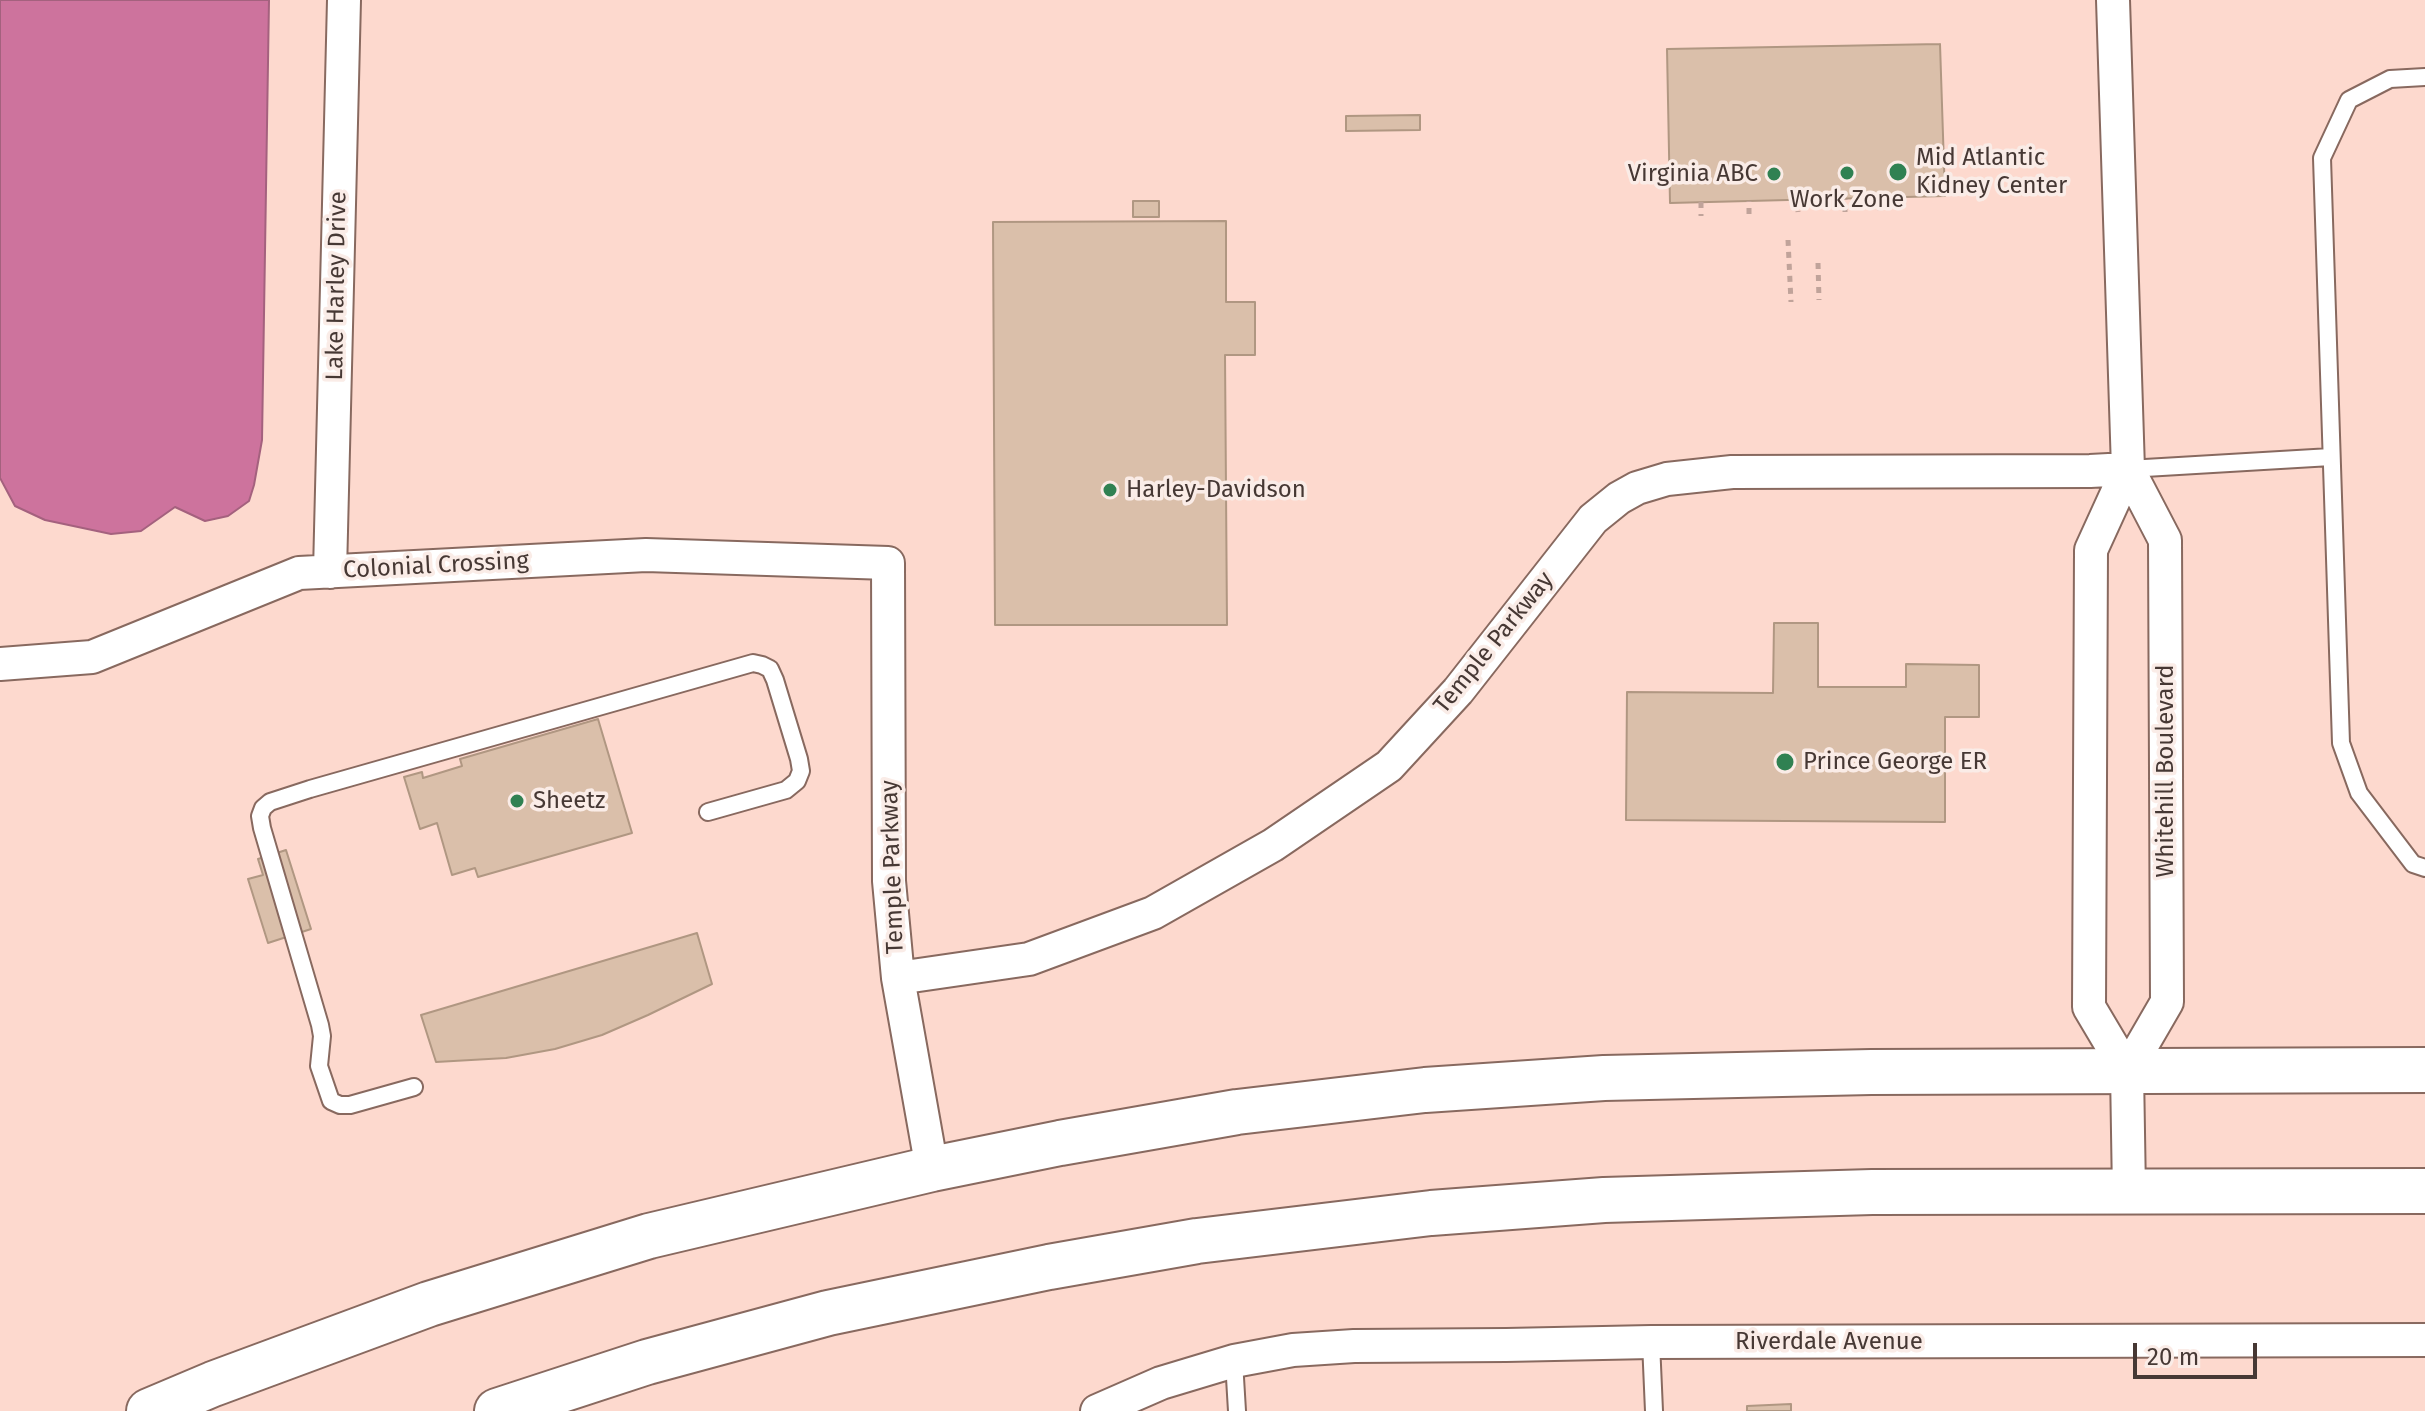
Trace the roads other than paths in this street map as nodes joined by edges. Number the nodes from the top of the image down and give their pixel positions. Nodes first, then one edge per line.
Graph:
1 (344, 0) edge
2 (2113, 0) edge
3 (2425, 77) edge
4 (2331, 457) junction
5 (2128, 469) junction
6 (888, 563) joint
7 (330, 572) junction
8 (0, 664) edge
9 (708, 812) dead end
10 (2425, 868) edge
11 (898, 978) junction
12 (2425, 1070) edge
13 (2127, 1071) junction
14 (414, 1087) dead end
15 (932, 1169) junction
16 (2425, 1191) edge
17 (2129, 1193) junction
18 (2425, 1340) edge
19 (1651, 1342) junction
20 (1234, 1361) junction
21 (149, 1411) edge
22 (497, 1411) edge
23 (1097, 1411) edge
24 (1237, 1411) edge
25 (1654, 1411) edge

1 - 7 street, Lake Harley Drive
2 - 5 street, Whitehill Boulevard
3 - 4 lane
4 - 5 lane
4 - 10 lane
5 - 11 street, Temple Parkway
5 - 13 street, Whitehill Boulevard
5 - 13 street, Whitehill Boulevard
6 - 7 street, Colonial Crossing
6 - 11 street, Temple Parkway
7 - 8 street, Colonial Crossing
9 - 14 lane
11 - 15 street, Temple Parkway
12 - 13 main road
13 - 15 main road
13 - 17 street, Whitehill Boulevard
15 - 21 main road
16 - 17 main road
17 - 22 main road
18 - 19 street, Riverdale Avenue
19 - 20 street, Riverdale Avenue
19 - 25 lane
20 - 23 street, Riverdale Avenue
20 - 24 lane

